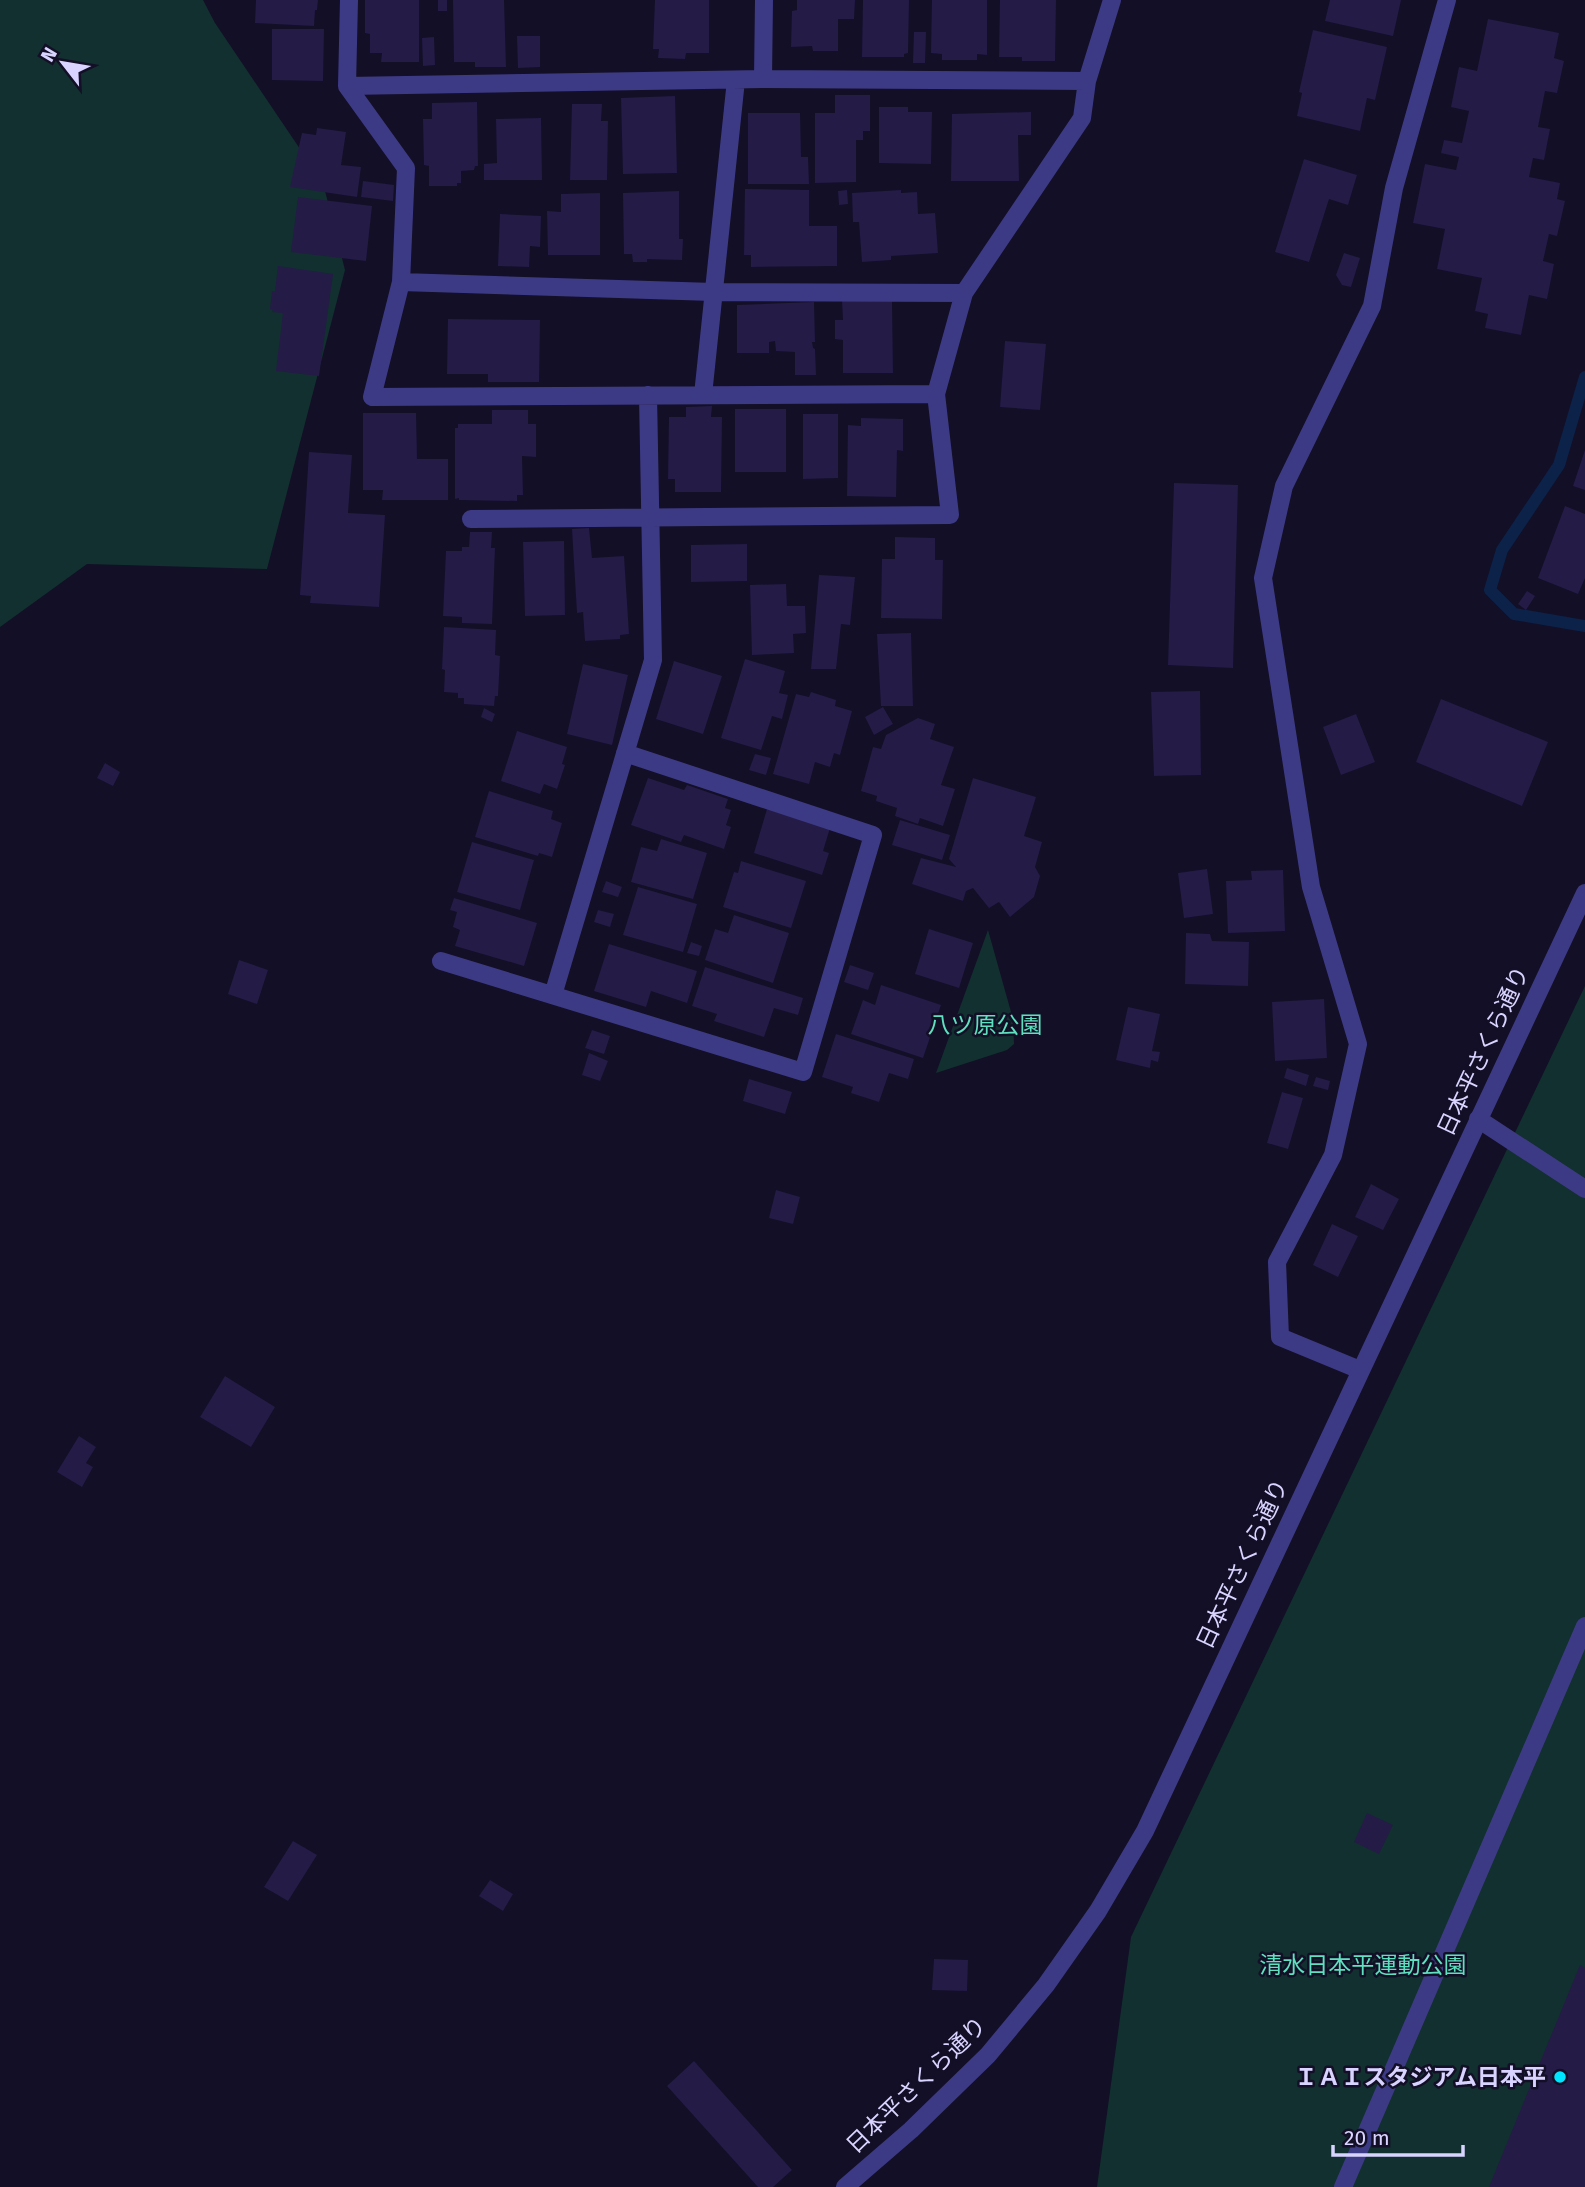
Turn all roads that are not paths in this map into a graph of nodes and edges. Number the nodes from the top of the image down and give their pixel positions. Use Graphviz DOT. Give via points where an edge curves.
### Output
graph roads {
  1 [pos="349,0"];
  2 [pos="764,0"];
  3 [pos="1112,0"];
  4 [pos="1447,0"];
  5 [pos="763,79"];
  6 [pos="736,80"];
  7 [pos="1087,81"];
  8 [pos="347,86"];
  9 [pos="401,282"];
  10 [pos="713,292"];
  11 [pos="964,293"];
  12 [pos="936,394"];
  13 [pos="648,395"];
  14 [pos="703,395"];
  15 [pos="650,517"];
  16 [pos="471,519"];
  17 [pos="625,753"];
  18 [pos="1585,893"];
  19 [pos="441,961"];
  20 [pos="553,995"];
  21 [pos="1478,1119"];
  22 [pos="1585,1189"];
  23 [pos="1360,1370"];
  24 [pos="1585,1626"];
  25 [pos="845,2187"];
  26 [pos="1342,2187"];
  1 -- 8 [label="street"];
  2 -- 5 [label="street"];
  3 -- 7 [label="street"];
  4 -- 23 [label="street" via="1395,188 1373,306 1284,486 1263,578 1311,887 1358,1044 1333,1155 1277,1262 1280,1338"];
  5 -- 6 [label="street"];
  5 -- 7 [label="street"];
  6 -- 8 [label="street"];
  6 -- 10 [label="street"];
  7 -- 11 [label="street" via="1082,118"];
  8 -- 9 [label="street" via="406,168"];
  9 -- 10 [label="street"];
  9 -- 13 [label="street" via="372,397"];
  10 -- 11 [label="street"];
  10 -- 14 [label="street"];
  11 -- 12 [label="street"];
  12 -- 14 [label="street"];
  12 -- 15 [label="street" via="950,515"];
  13 -- 14 [label="street"];
  13 -- 15 [label="street"];
  15 -- 16 [label="street"];
  15 -- 17 [label="street" via="653,660"];
  17 -- 20 [label="street"];
  17 -- 20 [label="street" via="873,835 807,1059 803,1072"];
  18 -- 21 [label="street, 日本平さくら通り"];
  19 -- 20 [label="street"];
  21 -- 22 [label="street"];
  21 -- 23 [label="street, 日本平さくら通り"];
  23 -- 25 [label="street, 日本平さくら通り" via="1145,1831 1098,1911 1046,1985 988,2055"];
  24 -- 26 [label="street"];
}
